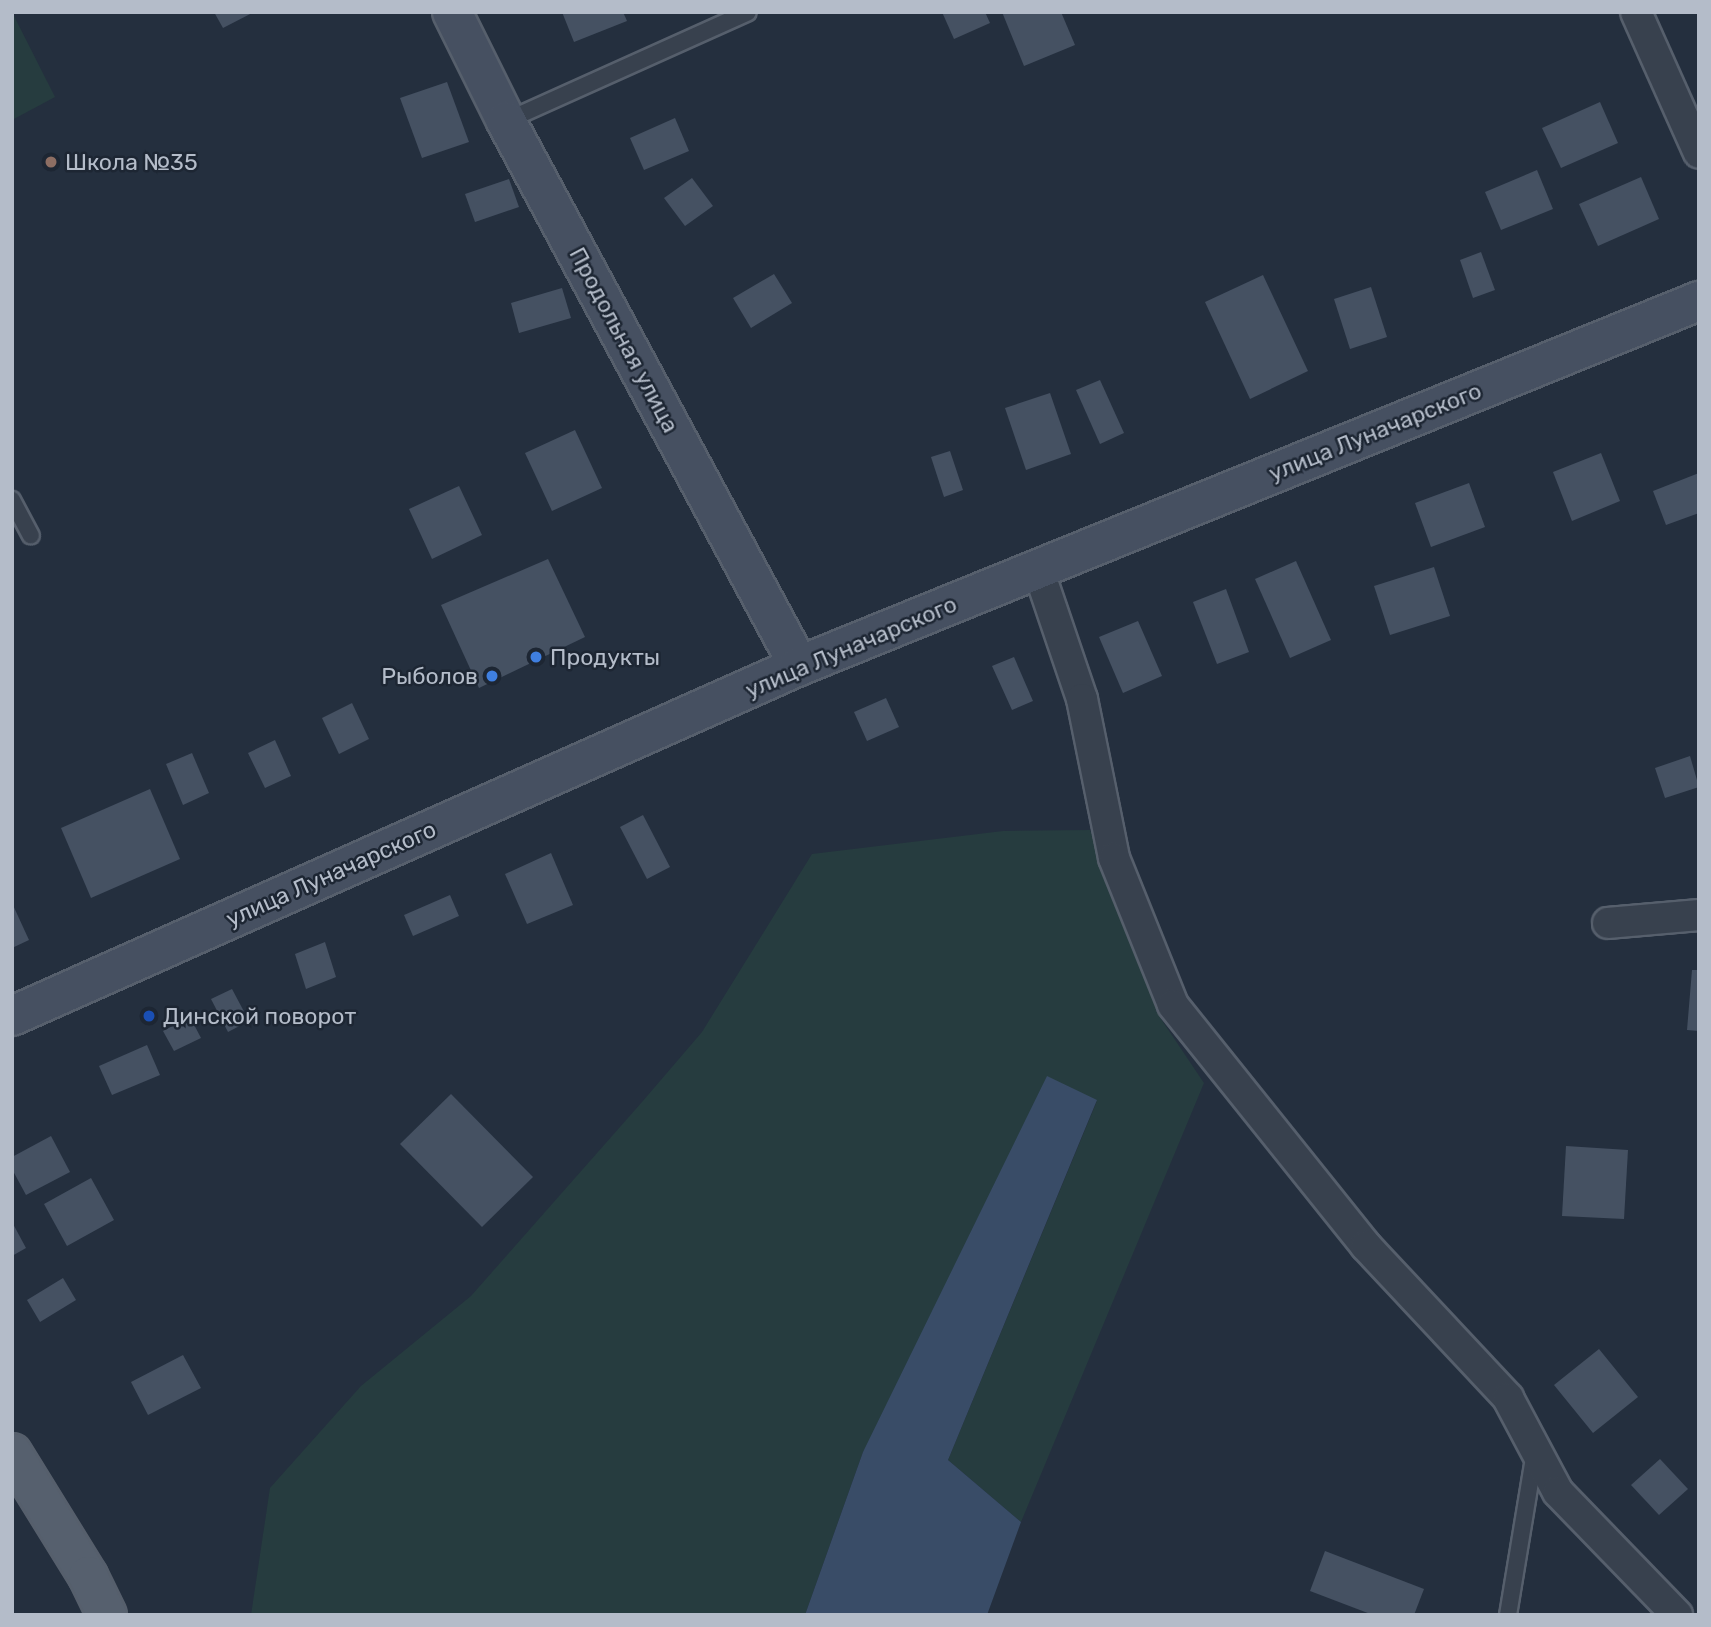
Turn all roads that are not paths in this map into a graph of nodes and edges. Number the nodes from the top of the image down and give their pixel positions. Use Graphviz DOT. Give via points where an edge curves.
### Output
graph roads {
  1 [pos="452,12"];
  2 [pos="748,12"];
  3 [pos="1636,12"];
  4 [pos="506,121"];
  5 [pos="1699,153"];
  6 [pos="1699,301"];
  7 [pos="12,500"];
  8 [pos="31,535"];
  9 [pos="1038,569"];
  10 [pos="799,666"];
  11 [pos="1699,915"];
  12 [pos="1608,923"];
  13 [pos="12,1016"];
  14 [pos="1535,1450"];
  15 [pos="12,1453"];
  16 [pos="107,1615"];
  17 [pos="1508,1615"];
  18 [pos="1677,1615"];
  1 -- 4 [label="main road, Продольная улица"];
  2 -- 4 [label="lane"];
  3 -- 5 [label="street"];
  4 -- 10 [label="main road, Продольная улица"];
  6 -- 9 [label="main road, улица Луначарского"];
  7 -- 8 [label="lane"];
  9 -- 10 [label="main road, улица Луначарского"];
  9 -- 14 [label="street" via="1082,699 1114,859 1172,1005 1366,1246 1508,1398"];
  10 -- 13 [label="main road, улица Луначарского"];
  11 -- 12 [label="street"];
  14 -- 17 [label="lane"];
  14 -- 18 [label="street" via="1558,1492"];
  15 -- 16 [label="main road"];
}
